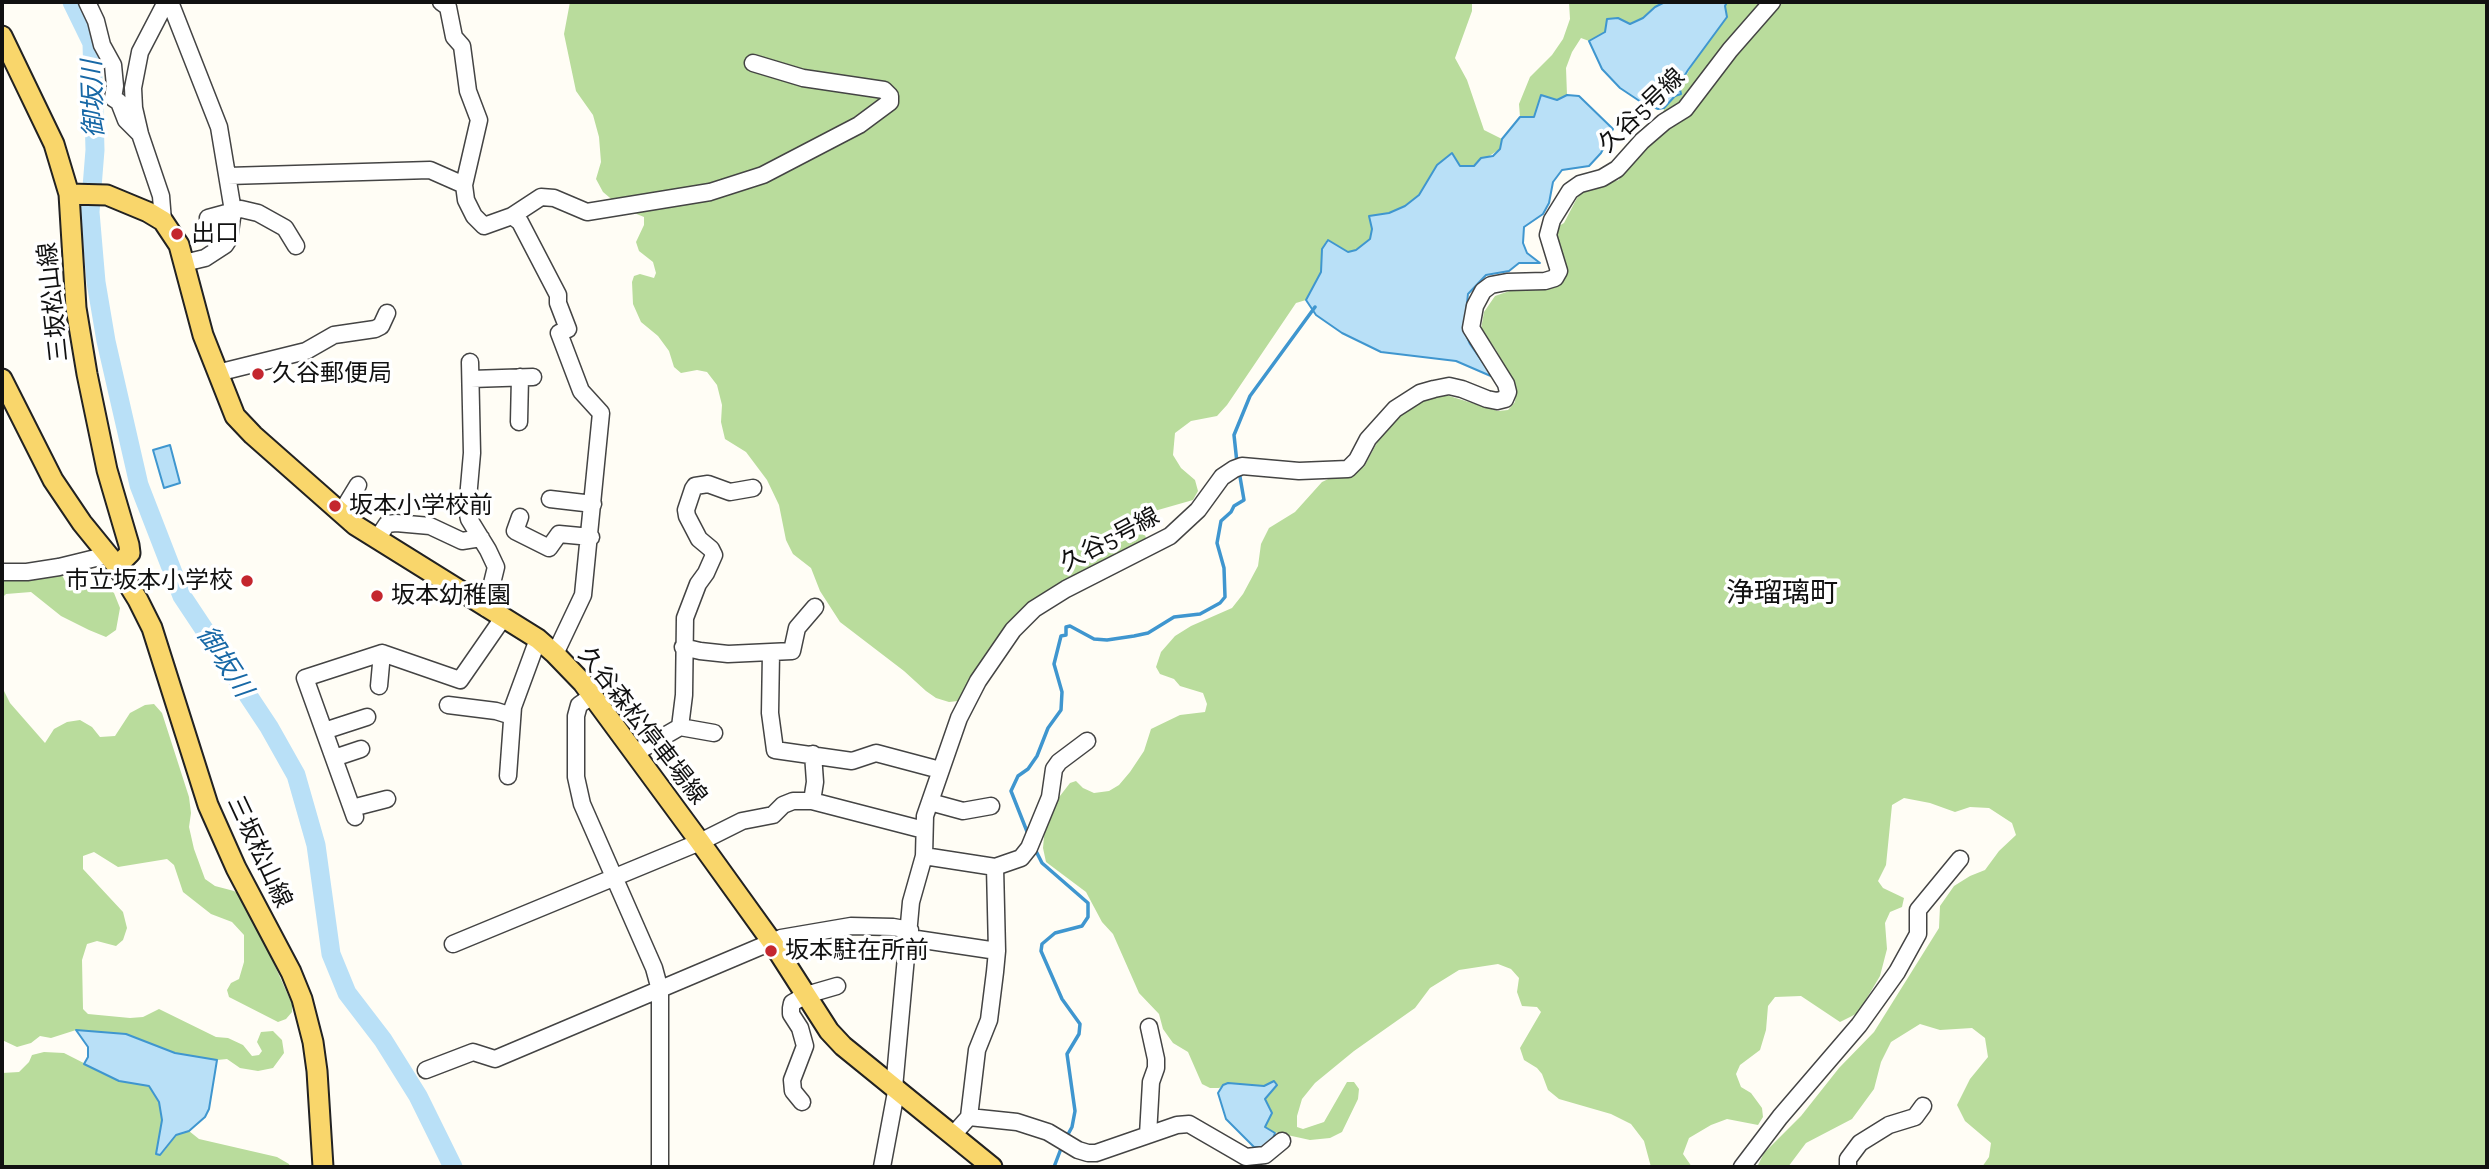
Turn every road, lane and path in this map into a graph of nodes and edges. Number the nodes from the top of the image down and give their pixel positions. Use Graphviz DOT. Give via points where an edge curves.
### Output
graph roads {
  1 [pos="87,2"];
  2 [pos="168,2"];
  3 [pos="1772,2"];
  4 [pos="448,4"];
  5 [pos="2,36"];
  6 [pos="140,52"];
  7 [pos="753,63"];
  8 [pos="113,65"];
  9 [pos="140,134"];
  10 [pos="228,176"];
  11 [pos="464,185"];
  12 [pos="72,194"];
  13 [pos="233,211"];
  14 [pos="512,216"];
  15 [pos="208,218"];
  16 [pos="163,221"];
  17 [pos="296,246"];
  18 [pos="184,262"];
  19 [pos="387,313"];
  20 [pos="217,373"];
  21 [pos="2,379"];
  22 [pos="519,422"];
  23 [pos="358,485"];
  24 [pos="753,488"];
  25 [pos="550,499"];
  26 [pos="593,503"];
  27 [pos="422,507"];
  28 [pos="341,513"];
  29 [pos="520,517"];
  30 [pos="421,524"];
  31 [pos="591,537"];
  32 [pos="481,538"];
  33 [pos="377,539"];
  34 [pos="112,561"];
  35 [pos="2,572"];
  36 [pos="815,607"];
  37 [pos="494,613"];
  38 [pos="538,639"];
  39 [pos="683,647"];
  40 [pos="382,653"];
  41 [pos="771,653"];
  42 [pos="555,654"];
  43 [pos="379,686"];
  44 [pos="592,696"];
  45 [pos="448,705"];
  46 [pos="512,716"];
  47 [pos="367,717"];
  48 [pos="680,727"];
  49 [pos="324,732"];
  50 [pos="714,733"];
  51 [pos="1087,741"];
  52 [pos="361,749"];
  53 [pos="635,753"];
  54 [pos="813,754"];
  55 [pos="334,758"];
  56 [pos="940,770"];
  57 [pos="508,776"];
  58 [pos="387,799"];
  59 [pos="811,801"];
  60 [pos="930,802"];
  61 [pos="991,806"];
  62 [pos="924,830"];
  63 [pos="700,842"];
  64 [pos="924,856"];
  65 [pos="1960,859"];
  66 [pos="995,867"];
  67 [pos="615,877"];
  68 [pos="910,934"];
  69 [pos="772,942"];
  70 [pos="453,944"];
  71 [pos="997,951"];
  72 [pos="837,986"];
  73 [pos="660,990"];
  74 [pos="806,995"];
  75 [pos="1149,1027"];
  76 [pos="426,1070"];
  77 [pos="894,1088"];
  78 [pos="802,1102"];
  79 [pos="1923,1106"];
  80 [pos="969,1117"];
  81 [pos="953,1135"];
  82 [pos="1148,1135"];
  83 [pos="1282,1142"];
  84 [pos="887,1165"];
  85 [pos="988,1166"];
  86 [pos="323,1167"];
  87 [pos="660,1167"];
  88 [pos="1742,1167"];
  89 [pos="1848,1167"];
  1 -- 8 [label="street"];
  2 -- 6 [label="street"];
  2 -- 10 [label="street" via="219,127"];
  3 -- 56 [label="street, 久谷5号線" via="1685,108 1642,141 1617,169 1570,191 1548,235 1559,271 1555,278 1507,282 1483,291 1471,328 1506,384 1505,400 1449,386 1420,393 1383,421 1348,469 1238,468 1222,477 1198,510 1170,536 1066,589 1020,623 978,681"];
  4 -- 11 [label="street" via="468,91 480,120"];
  5 -- 12 [label="main road, 三坂松山線" via="54,144"];
  6 -- 8 [label="street"];
  6 -- 9 [label="street" via="133,88"];
  7 -- 14 [label="street" via="803,78 884,90 890,102 859,125 763,175 710,192 587,212 541,197"];
  8 -- 9 [label="street" via="113,98"];
  9 -- 16 [label="street" via="161,196"];
  10 -- 11 [label="street" via="430,170"];
  10 -- 13 [label="street"];
  11 -- 14 [label="street" via="466,200 479,223 489,226"];
  12 -- 16 [label="main road" via="107,195"];
  12 -- 34 [label="main road, 三坂松山線" via="76,308 86,374 130,553"];
  13 -- 15 [label="street"];
  13 -- 17 [label="street" via="246,210 275,220"];
  13 -- 18 [label="street" via="225,245 205,258"];
  14 -- 26 [label="street" via="520,222 558,295 568,329 559,333 581,391 601,413"];
  16 -- 18 [label="main road, 久谷森松停車場線" via="179,244"];
  18 -- 20 [label="main road, 久谷森松停車場線"];
  19 -- 20 [label="street" via="375,329 334,335 312,349"];
  20 -- 28 [label="main road, 久谷森松停車場線" via="235,416"];
  21 -- 34 [label="main road, 三坂松山線" via="53,480"];
  22 -- 32 [label="street" via="527,377 471,370 467,509"];
  23 -- 28 [label="street"];
  24 -- 39 [label="street" via="730,492 708,484 693,489 687,516 695,534 714,555 691,600"];
  25 -- 26 [label="street"];
  26 -- 31 [label="street"];
  27 -- 30 [label="street"];
  28 -- 33 [label="main road, 久谷森松停車場線"];
  29 -- 31 [label="street" via="515,531 549,548 559,534"];
  30 -- 32 [label="street" via="462,541"];
  30 -- 33 [label="street" via="387,524"];
  31 -- 42 [label="street" via="583,595"];
  32 -- 37 [label="street" via="496,567"];
  33 -- 37 [label="main road, 久谷森松停車場線"];
  34 -- 35 [label="street"];
  34 -- 86 [label="main road, 三坂松山線" via="152,628 208,805 302,999 317,1071"];
  36 -- 41 [label="street" via="797,628 792,651"];
  37 -- 38 [label="main road, 久谷森松停車場線"];
  37 -- 40 [label="street" via="460,680"];
  38 -- 42 [label="main road, 久谷森松停車場線"];
  38 -- 46 [label="street"];
  39 -- 41 [label="street" via="728,654"];
  39 -- 48 [label="street"];
  40 -- 43 [label="street"];
  40 -- 49 [label="street" via="305,678"];
  41 -- 54 [label="street" via="775,750"];
  42 -- 44 [label="main road, 久谷森松停車場線"];
  44 -- 53 [label="main road, 久谷森松停車場線"];
  44 -- 67 [label="street" via="579,705 576,716 576,777 582,804"];
  45 -- 46 [label="street"];
  46 -- 57 [label="street"];
  47 -- 49 [label="street"];
  48 -- 50 [label="street"];
  48 -- 53 [label="street"];
  49 -- 55 [label="street"];
  51 -- 66 [label="street" via="1054,769 1050,797 1032,844 1021,858"];
  52 -- 55 [label="street"];
  53 -- 63 [label="main road, 久谷森松停車場線"];
  54 -- 56 [label="street" via="852,761 876,753"];
  54 -- 59 [label="street"];
  55 -- 58 [label="street" via="354,812"];
  56 -- 60 [label="street, 久谷5号線"];
  59 -- 62 [label="street"];
  59 -- 63 [label="street" via="793,801 773,815 742,821"];
  60 -- 61 [label="street" via="963,811"];
  60 -- 62 [label="street, 久谷5号線"];
  62 -- 64 [label="street, 久谷5号線"];
  63 -- 67 [label="street"];
  63 -- 69 [label="main road, 久谷森松停車場線"];
  64 -- 66 [label="street"];
  64 -- 68 [label="street, 久谷5号線" via="911,902"];
  65 -- 88 [label="street" via="1918,910 1918,934 1890,983"];
  66 -- 71 [label="street"];
  67 -- 70 [label="street"];
  67 -- 73 [label="street"];
  68 -- 69 [label="street" via="893,927 851,926"];
  68 -- 71 [label="street"];
  68 -- 77 [label="street, 久谷5号線"];
  69 -- 73 [label="street"];
  69 -- 74 [label="main road, 久谷森松停車場線"];
  71 -- 80 [label="street" via="989,1020 977,1050"];
  72 -- 74 [label="street"];
  73 -- 76 [label="street" via="495,1059 473,1052"];
  73 -- 87 [label="street"];
  74 -- 77 [label="main road, 久谷森松停車場線" via="843,1046"];
  74 -- 78 [label="street" via="791,1008 805,1046 792,1080 793,1091"];
  75 -- 82 [label="street" via="1156,1068"];
  77 -- 81 [label="main road, 久谷森松停車場線"];
  77 -- 84 [label="street, 久谷5号線"];
  79 -- 89 [label="street" via="1916,1116 1889,1125 1860,1143 1848,1158"];
  80 -- 81 [label="street"];
  80 -- 82 [label="street" via="1017,1122 1088,1153"];
  81 -- 85 [label="main road, 久谷森松停車場線"];
  82 -- 83 [label="street" via="1189,1124 1247,1157 1265,1155"];
}
